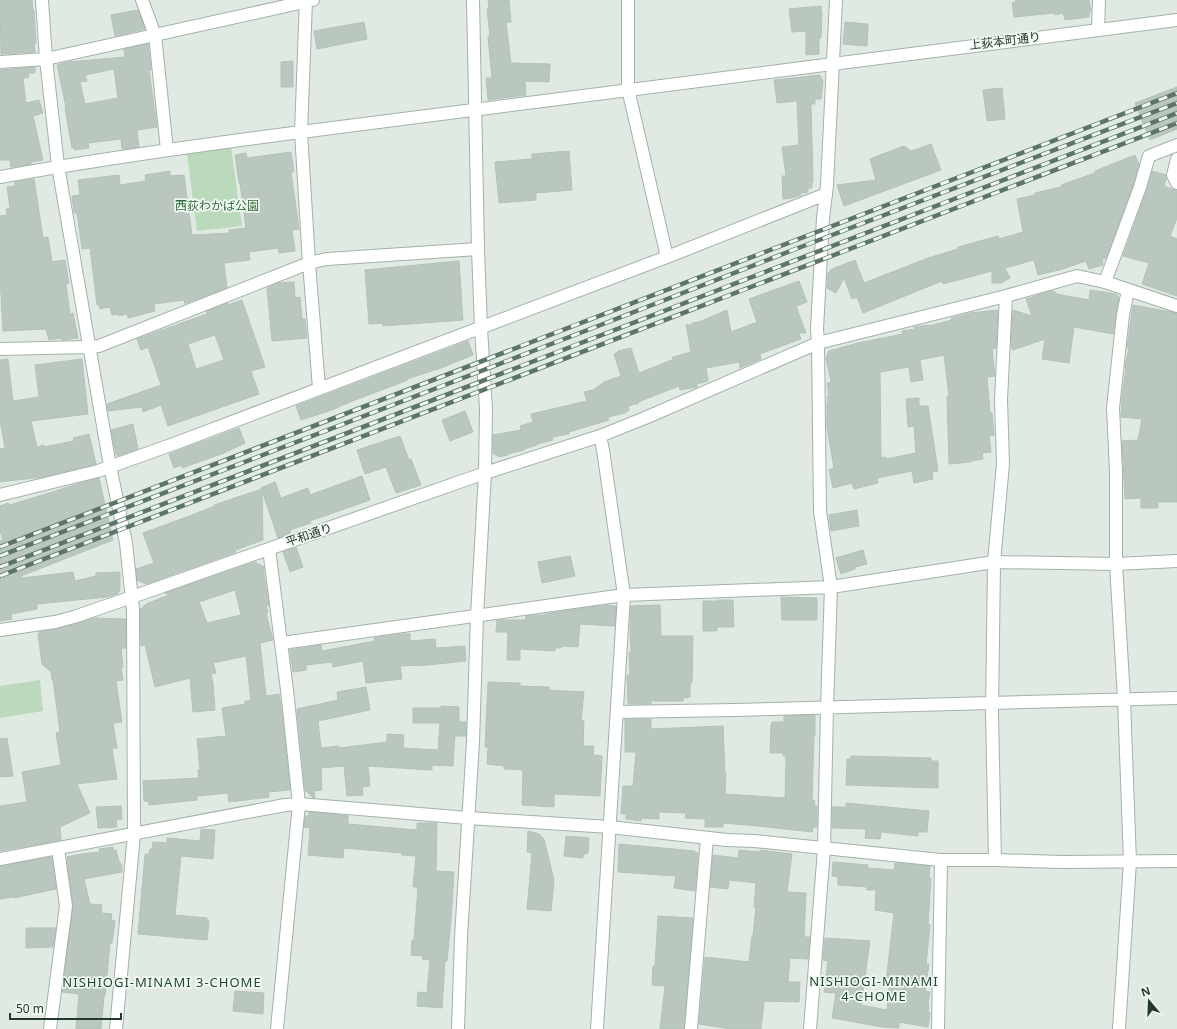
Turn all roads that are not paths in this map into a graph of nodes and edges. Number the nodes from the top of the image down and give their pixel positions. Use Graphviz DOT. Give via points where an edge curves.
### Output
graph roads {
  1 [pos="42,0"];
  2 [pos="142,0"];
  3 [pos="473,0"];
  4 [pos="628,0"];
  5 [pos="836,0"];
  6 [pos="1099,0"];
  7 [pos="308,1"];
  8 [pos="1177,20"];
  9 [pos="1098,29"];
  10 [pos="155,35"];
  11 [pos="46,59"];
  12 [pos="0,62"];
  13 [pos="833,64"];
  14 [pos="628,90"];
  15 [pos="476,109"];
  16 [pos="301,132"];
  17 [pos="1177,145"];
  18 [pos="167,150"];
  19 [pos="1177,159"];
  20 [pos="58,166"];
  21 [pos="0,177"];
  22 [pos="1177,183"];
  23 [pos="826,194"];
  24 [pos="478,249"];
  25 [pos="667,258"];
  26 [pos="309,263"];
  27 [pos="1105,282"];
  28 [pos="1128,290"];
  29 [pos="1006,296"];
  30 [pos="1177,306"];
  31 [pos="481,328"];
  32 [pos="818,343"];
  33 [pos="89,347"];
  34 [pos="0,349"];
  35 [pos="319,388"];
  36 [pos="600,436"];
  37 [pos="110,466"];
  38 [pos="485,473"];
  39 [pos="0,495"];
  40 [pos="269,549"];
  41 [pos="1177,561"];
  42 [pos="994,562"];
  43 [pos="1116,564"];
  44 [pos="831,587"];
  45 [pos="624,595"];
  46 [pos="132,598"];
  47 [pos="477,616"];
  48 [pos="0,630"];
  49 [pos="282,643"];
  50 [pos="1177,698"];
  51 [pos="1124,700"];
  52 [pos="992,703"];
  53 [pos="826,708"];
  54 [pos="617,712"];
  55 [pos="299,804"];
  56 [pos="468,818"];
  57 [pos="610,827"];
  58 [pos="134,834"];
  59 [pos="707,838"];
  60 [pos="58,849"];
  61 [pos="824,849"];
  62 [pos="0,859"];
  63 [pos="941,860"];
  64 [pos="995,860"];
  65 [pos="1177,861"];
  66 [pos="1130,862"];
  67 [pos="50,1029"];
  68 [pos="116,1029"];
  69 [pos="277,1029"];
  70 [pos="458,1029"];
  71 [pos="597,1029"];
  72 [pos="691,1029"];
  73 [pos="810,1029"];
  74 [pos="938,1029"];
  75 [pos="1119,1029"];
  1 -- 11 [label="street"];
  2 -- 10 [label="street"];
  3 -- 15 [label="street"];
  4 -- 14 [label="street"];
  5 -- 13 [label="street"];
  6 -- 9 [label="street"];
  7 -- 10 [label="street"];
  7 -- 16 [label="street"];
  8 -- 9 [label="street, 上荻本町通り"];
  9 -- 13 [label="street, 上荻本町通り"];
  10 -- 11 [label="street"];
  10 -- 18 [label="street"];
  11 -- 12 [label="street"];
  11 -- 20 [label="street"];
  13 -- 14 [label="street, 上荻本町通り"];
  13 -- 23 [label="street"];
  14 -- 15 [label="street, 上荻本町通り"];
  14 -- 25 [label="street"];
  15 -- 16 [label="street, 上荻本町通り"];
  15 -- 24 [label="street"];
  16 -- 18 [label="street, 上荻本町通り"];
  16 -- 26 [label="street"];
  17 -- 27 [label="street" via="1149,156 1140,188"];
  18 -- 20 [label="street, 上荻本町通り"];
  19 -- 22 [label="street" via="1174,175"];
  20 -- 21 [label="street, 上荻本町通り"];
  20 -- 33 [label="street"];
  23 -- 25 [label="street"];
  23 -- 32 [label="street"];
  24 -- 26 [label="street" via="327,259"];
  24 -- 31 [label="street"];
  25 -- 31 [label="street"];
  26 -- 33 [label="street" via="99,346"];
  26 -- 35 [label="street"];
  27 -- 28 [label="street, 平和通り"];
  27 -- 29 [label="street, 平和通り" via="1077,276"];
  28 -- 30 [label="street, 平和通り"];
  28 -- 43 [label="street" via="1113,408"];
  29 -- 32 [label="street, 平和通り"];
  29 -- 42 [label="street" via="1001,400 1003,464"];
  31 -- 35 [label="street"];
  31 -- 38 [label="street" via="486,409"];
  32 -- 36 [label="street, 平和通り"];
  32 -- 44 [label="street" via="820,511"];
  33 -- 34 [label="street"];
  33 -- 37 [label="street"];
  35 -- 37 [label="street"];
  36 -- 38 [label="street, 平和通り"];
  36 -- 45 [label="street"];
  37 -- 39 [label="street"];
  37 -- 46 [label="street" via="126,543"];
  38 -- 40 [label="street, 平和通り"];
  38 -- 47 [label="street"];
  40 -- 46 [label="street, 平和通り"];
  40 -- 49 [label="street"];
  41 -- 43 [label="street"];
  42 -- 43 [label="street"];
  42 -- 44 [label="street"];
  42 -- 52 [label="street"];
  43 -- 51 [label="street"];
  44 -- 45 [label="street"];
  44 -- 53 [label="street"];
  45 -- 47 [label="street"];
  45 -- 54 [label="street"];
  46 -- 48 [label="street, 平和通り" via="55,622"];
  46 -- 58 [label="street"];
  47 -- 49 [label="street"];
  47 -- 56 [label="street"];
  49 -- 55 [label="street"];
  50 -- 51 [label="street"];
  51 -- 52 [label="street"];
  51 -- 66 [label="street"];
  52 -- 53 [label="street"];
  52 -- 64 [label="street"];
  53 -- 54 [label="street"];
  53 -- 61 [label="street"];
  54 -- 57 [label="street"];
  55 -- 56 [label="street"];
  55 -- 58 [label="street"];
  55 -- 69 [label="street"];
  56 -- 57 [label="street"];
  56 -- 70 [label="street"];
  57 -- 59 [label="street"];
  57 -- 71 [label="street"];
  58 -- 60 [label="street"];
  58 -- 68 [label="street"];
  59 -- 61 [label="street"];
  59 -- 72 [label="street"];
  60 -- 62 [label="street"];
  60 -- 67 [label="street" via="66,906"];
  61 -- 63 [label="street"];
  61 -- 73 [label="street"];
  63 -- 64 [label="street"];
  63 -- 74 [label="street"];
  64 -- 66 [label="street"];
  65 -- 66 [label="street"];
  66 -- 75 [label="street"];
}
